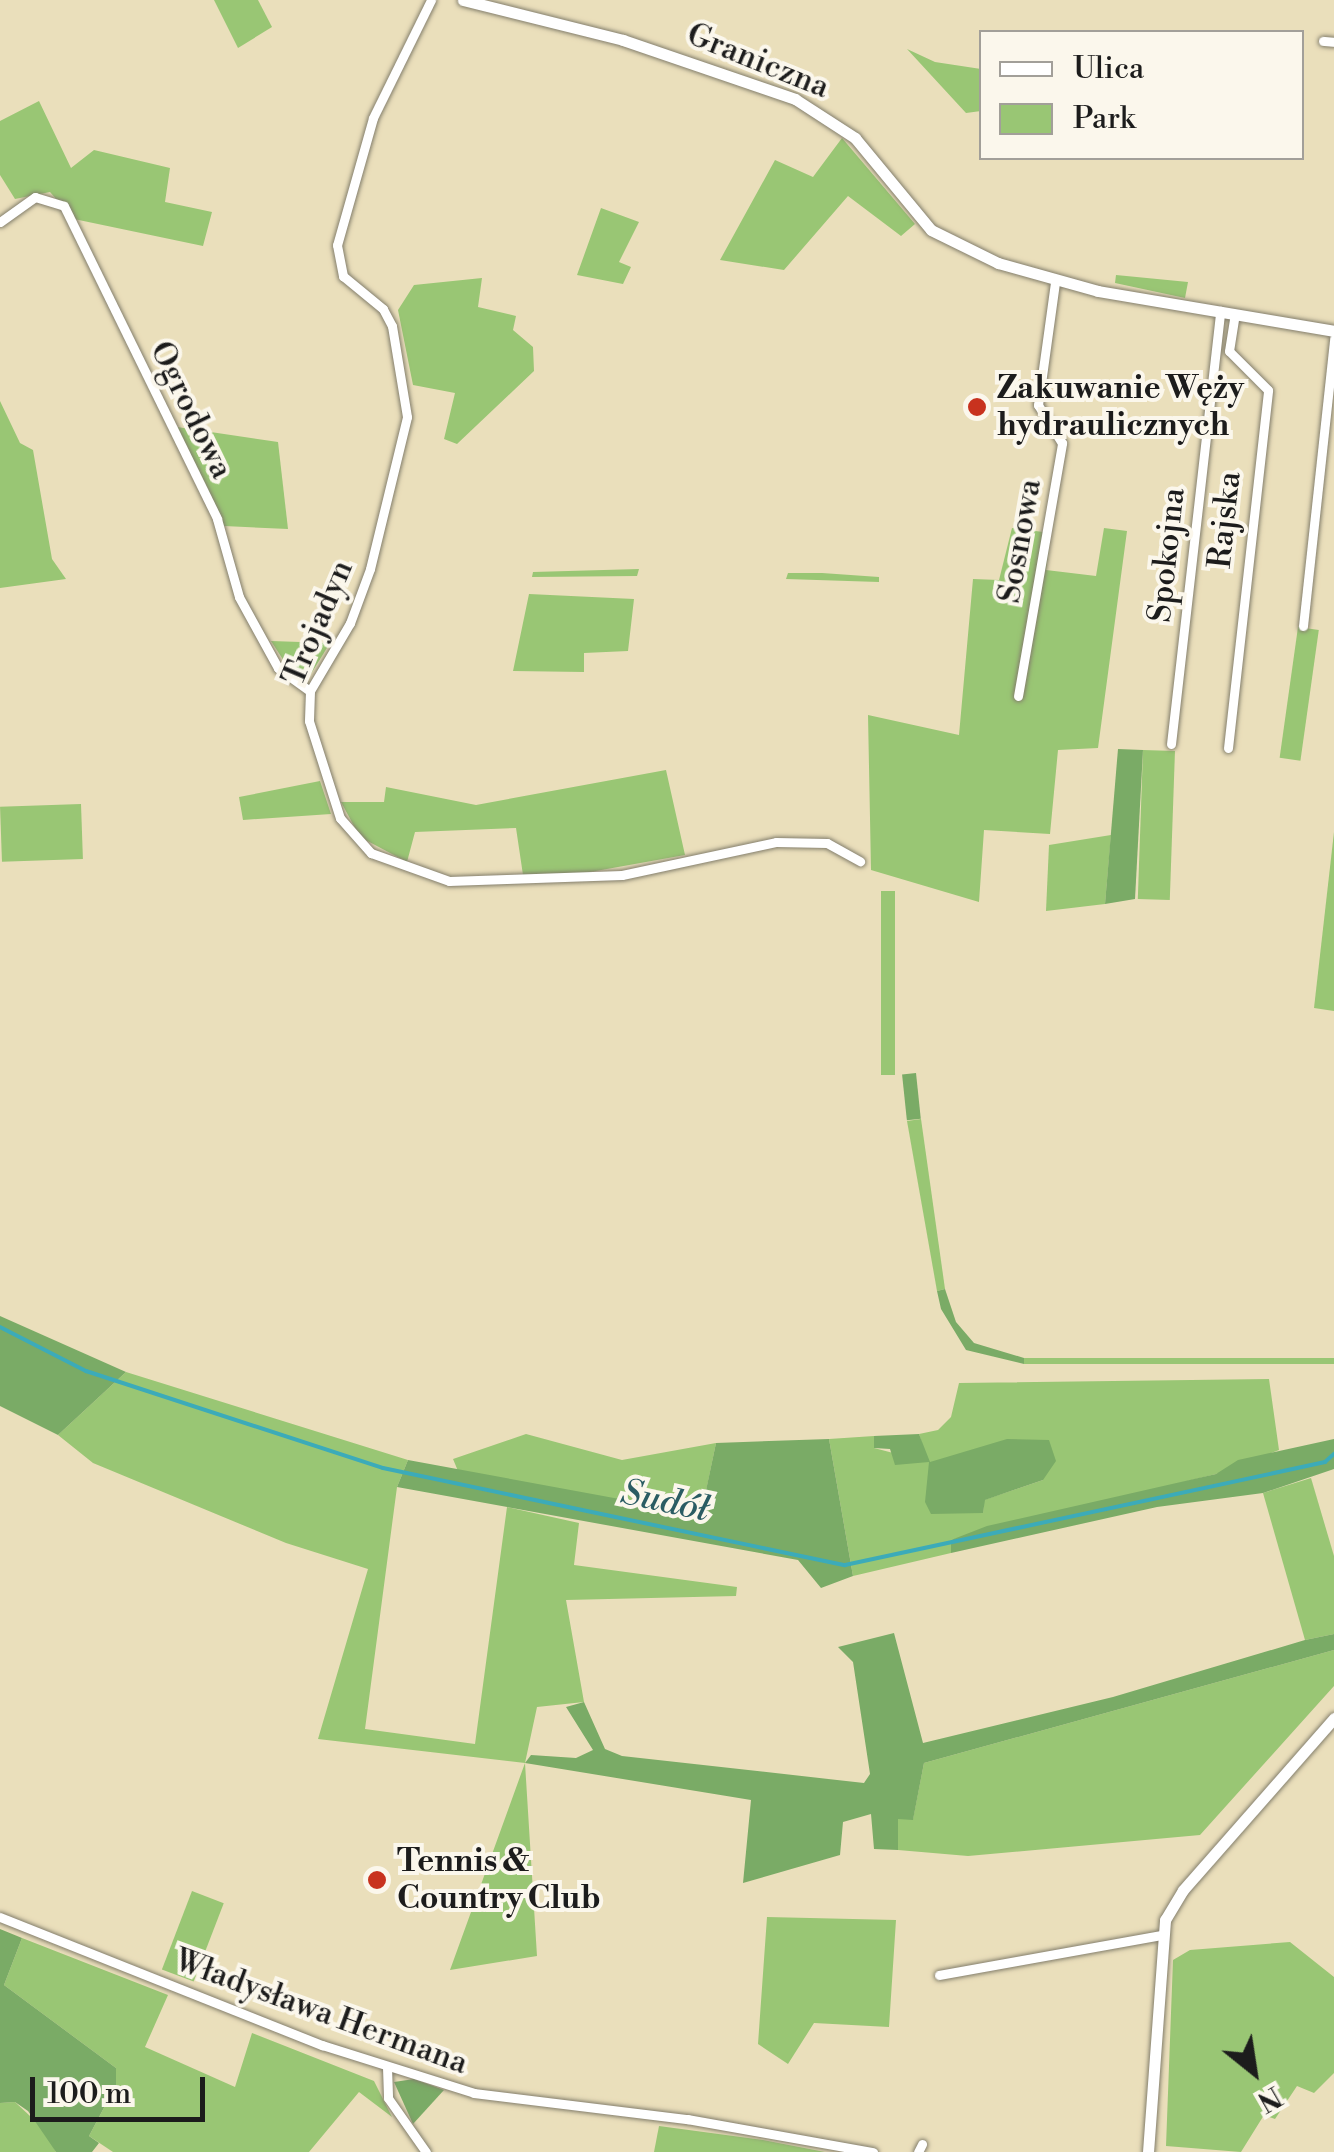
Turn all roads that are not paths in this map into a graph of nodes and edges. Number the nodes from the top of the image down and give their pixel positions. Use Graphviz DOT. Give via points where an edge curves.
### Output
graph roads {
  1 [pos="431,0"];
  2 [pos="464,0"];
  3 [pos="0,222"];
  4 [pos="1054,282"];
  5 [pos="1220,311"];
  6 [pos="1235,314"];
  7 [pos="1334,335"];
  8 [pos="1303,626"];
  9 [pos="310,692"];
  10 [pos="1018,696"];
  11 [pos="1171,744"];
  12 [pos="1228,748"];
  13 [pos="860,861"];
  14 [pos="1334,1718"];
  15 [pos="0,1917"];
  16 [pos="1162,1935"];
  17 [pos="940,1974"];
  18 [pos="388,2067"];
  19 [pos="426,2152"];
  20 [pos="872,2152"];
  21 [pos="1148,2152"];
  1 -- 9 [label="street, Trojadyn" via="373,118 337,246 343,276 384,310 392,326 407,417 370,569 350,622"];
  2 -- 4 [label="street, Graniczna" via="623,40 794,99 854,138 940,236"];
  3 -- 9 [label="street, Ogrodowa" via="36,197 64,206 217,519 239,597 278,668"];
  4 -- 5 [label="street, Graniczna"];
  4 -- 10 [label="street, Sosnowa" via="1038,405 1062,443"];
  5 -- 6 [label="street, Graniczna"];
  5 -- 11 [label="street, Spokojna"];
  6 -- 7 [label="street, Graniczna"];
  6 -- 12 [label="street, Rajska" via="1229,351 1268,390"];
  7 -- 8 [label="street"];
  9 -- 13 [label="street, Trojadyn" via="309,721 344,826 371,853 418,872 464,881 622,875 776,842 827,844"];
  14 -- 16 [label="street" via="1182,1890"];
  15 -- 18 [label="street, Władysława Hermana"];
  16 -- 17 [label="street"];
  16 -- 21 [label="street"];
  18 -- 19 [label="street" via="388,2098"];
  18 -- 20 [label="street, Władysława Hermana" via="474,2093 687,2119"];
}
